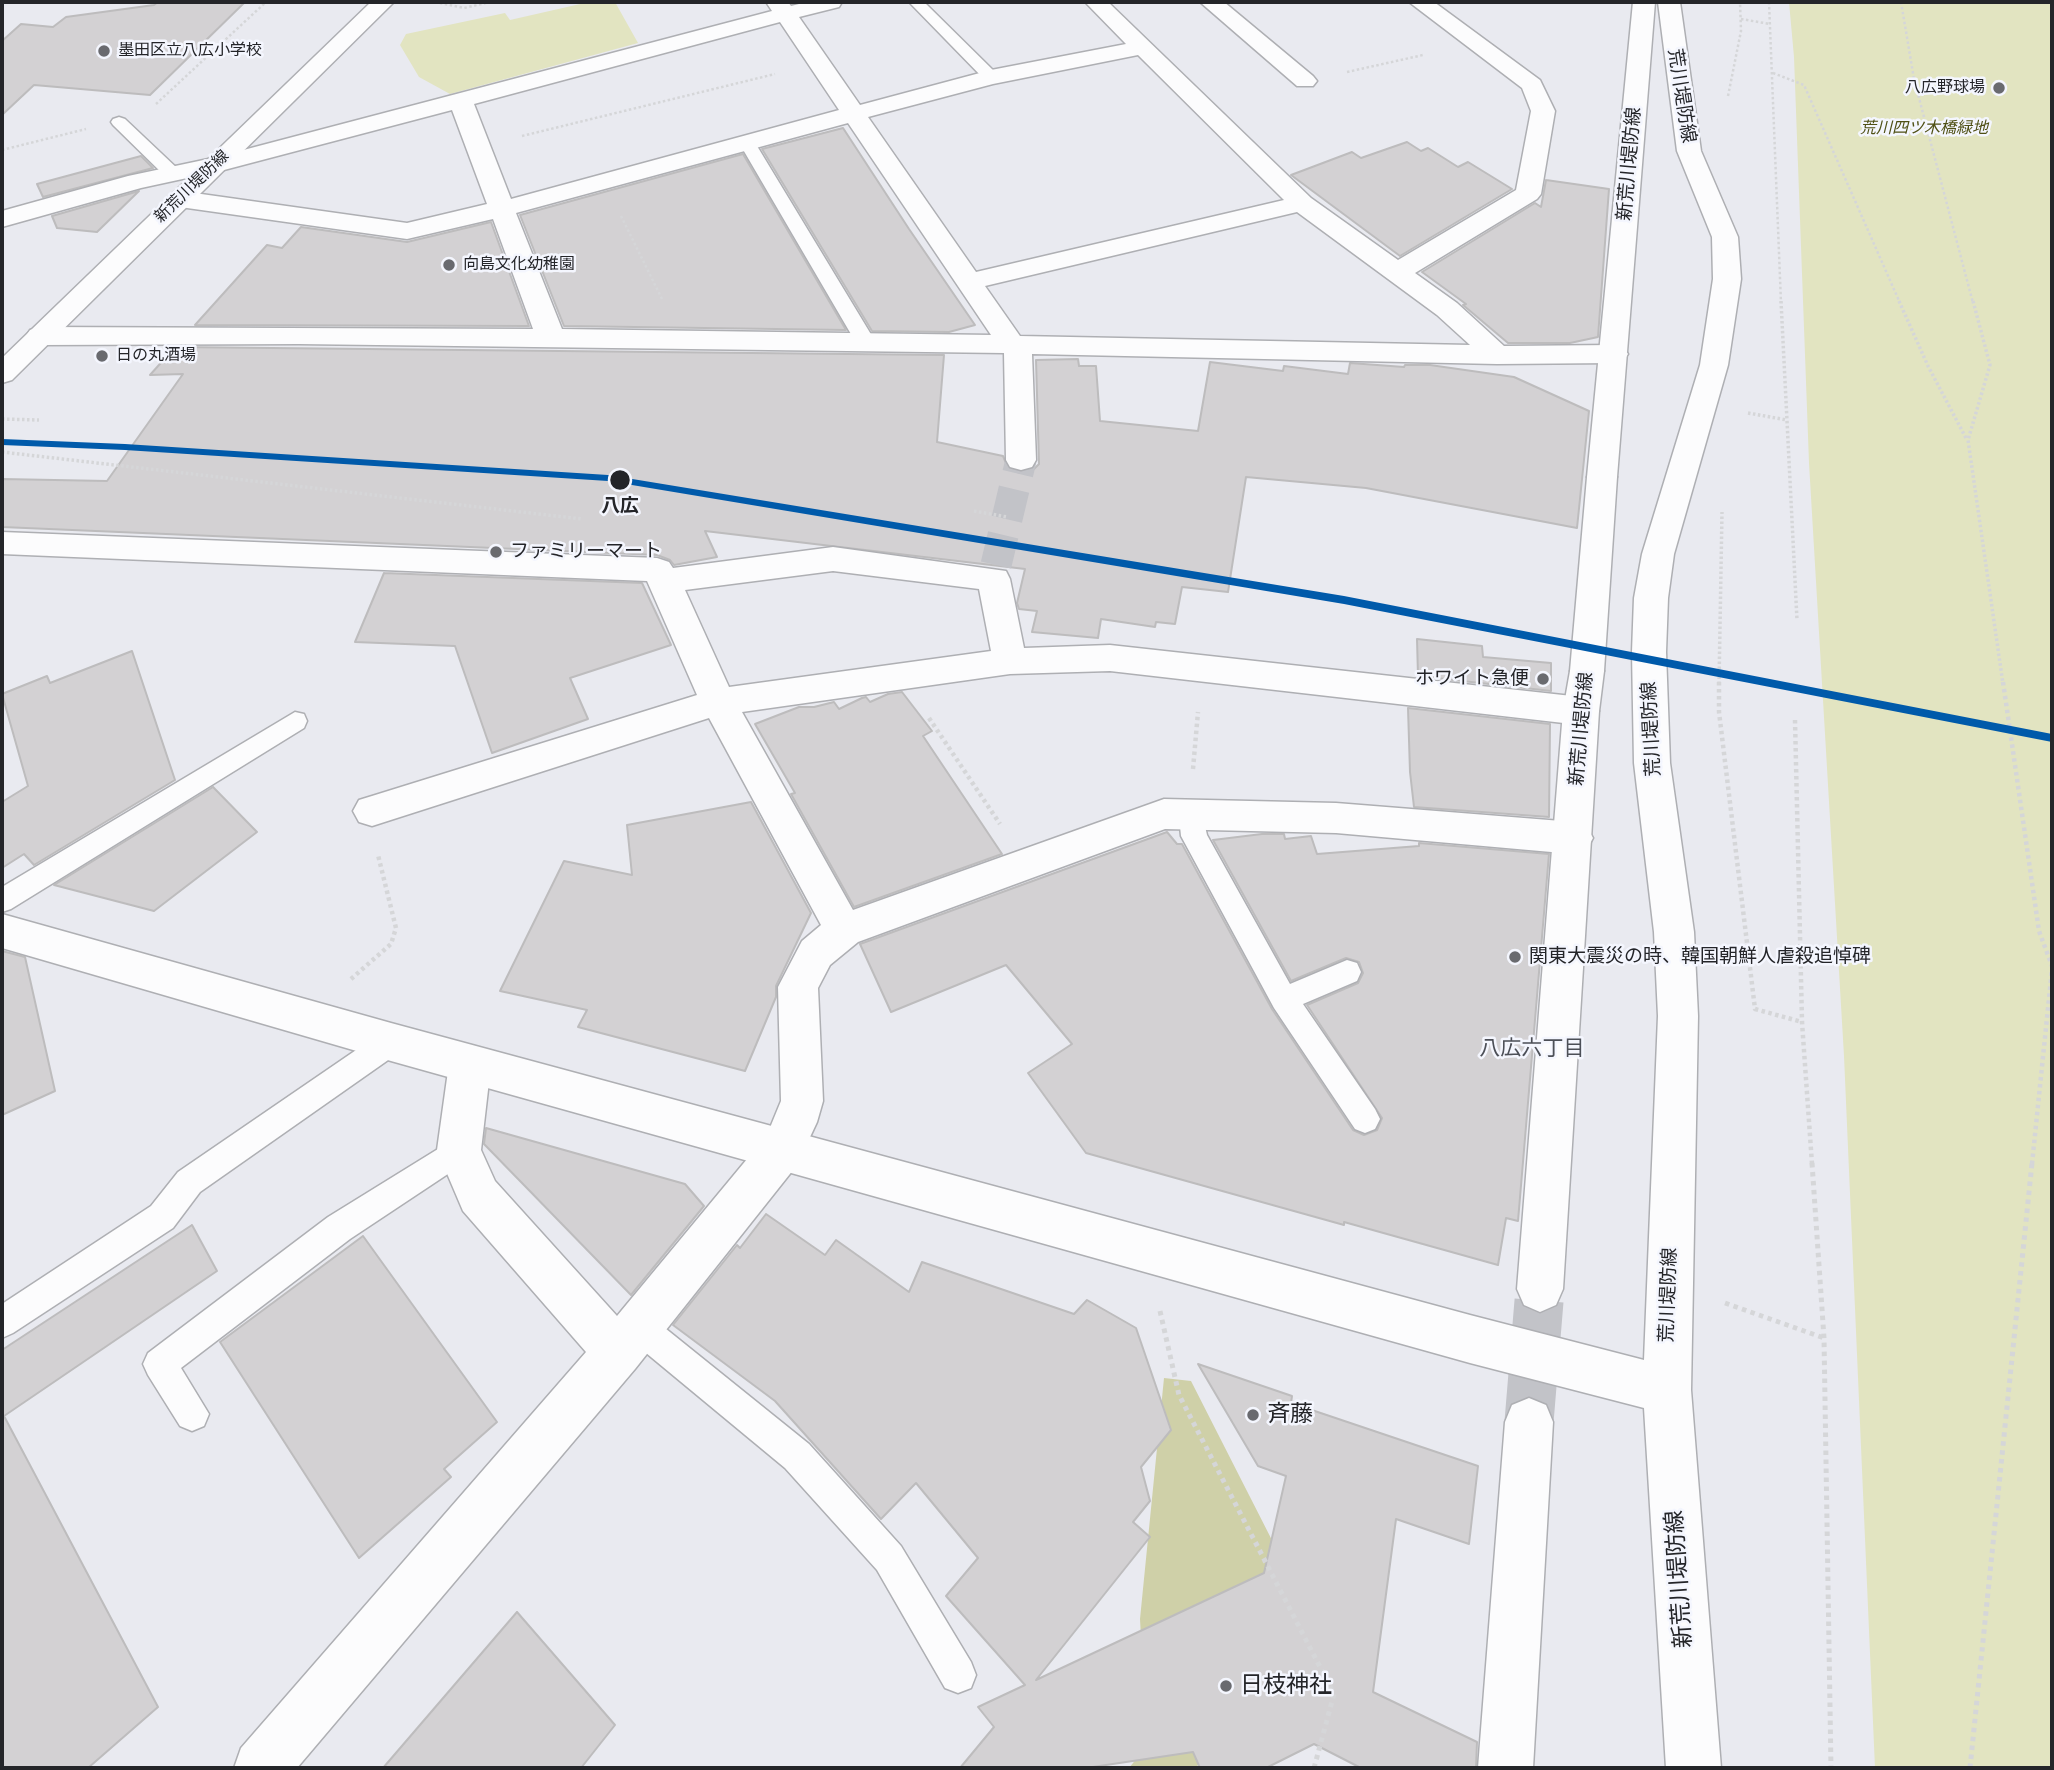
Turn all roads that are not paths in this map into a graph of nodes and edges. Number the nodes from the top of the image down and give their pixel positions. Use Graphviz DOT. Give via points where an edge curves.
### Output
graph roads {
  1 [pos="383,2"];
  2 [pos="831,2"];
  3 [pos="916,2"];
  4 [pos="1096,2"];
  5 [pos="1211,2"];
  6 [pos="1420,2"];
  7 [pos="1644,2"];
  8 [pos="1669,2"];
  9 [pos="781,8"];
  10 [pos="1141,48"];
  11 [pos="990,77"];
  12 [pos="1305,81"];
  13 [pos="460,99"];
  14 [pos="854,113"];
  15 [pos="119,122"];
  16 [pos="746,141"];
  17 [pos="215,165"];
  18 [pos="173,174"];
  19 [pos="180,199"];
  20 [pos="1302,203"];
  21 [pos="501,209"];
  22 [pos="2,219"];
  23 [pos="1398,272"];
  24 [pos="970,281"];
  25 [pos="40,335"];
  26 [pos="551,338"];
  27 [pos="865,341"];
  28 [pos="1015,346"];
  29 [pos="1614,354"];
  30 [pos="1497,355"];
  31 [pos="2,374"];
  32 [pos="1021,460"];
  33 [pos="2,543"];
  34 [pos="664,581"];
  35 [pos="1010,661"];
  36 [pos="718,702"];
  37 [pos="1581,711"];
  38 [pos="295,721"];
  39 [pos="372,811"];
  40 [pos="1190,816"];
  41 [pos="1574,838"];
  42 [pos="2,901"];
  43 [pos="844,930"];
  44 [pos="2,931"];
  45 [pos="1347,972"];
  46 [pos="1284,999"];
  47 [pos="391,1042"];
  48 [pos="470,1064"];
  49 [pos="1365,1119"];
  50 [pos="459,1150"];
  51 [pos="782,1150"];
  52 [pos="1540,1289"];
  53 [pos="2,1322"];
  54 [pos="629,1340"];
  55 [pos="1667,1390"];
  56 [pos="192,1414"];
  57 [pos="1528,1422"];
  58 [pos="958,1675"];
  59 [pos="261,1768"];
  60 [pos="1505,1768"];
  61 [pos="1694,1768"];
  1 -- 17 [label="street, 新荒川堤防線"];
  2 -- 9 [label="street"];
  3 -- 11 [label="lane"];
  4 -- 10 [label="street"];
  5 -- 12 [label="street"];
  6 -- 23 [label="street" via="1532,85 1542,111 1528,194"];
  7 -- 29 [label="street, 新荒川堤防線"];
  8 -- 55 [label="street, 荒川堤防線" via="1689,151 1725,237 1727,279 1714,365 1658,554 1651,598 1652,762 1674,932 1678,1016"];
  9 -- 13 [label="street"];
  9 -- 14 [label="street"];
  10 -- 11 [label="street"];
  10 -- 20 [label="street"];
  11 -- 14 [label="street"];
  13 -- 17 [label="street"];
  13 -- 21 [label="street"];
  14 -- 16 [label="street"];
  14 -- 24 [label="street"];
  15 -- 18 [label="lane"];
  16 -- 21 [label="street"];
  16 -- 27 [label="lane"];
  17 -- 18 [label="street"];
  17 -- 19 [label="street, 新荒川堤防線"];
  18 -- 22 [label="street"];
  19 -- 21 [label="street" via="407,231"];
  19 -- 25 [label="street, 新荒川堤防線"];
  20 -- 23 [label="street"];
  20 -- 24 [label="street"];
  21 -- 26 [label="street"];
  23 -- 30 [label="street"];
  24 -- 28 [label="street"];
  25 -- 26 [label="street"];
  25 -- 31 [label="street, 新荒川堤防線"];
  26 -- 27 [label="street"];
  27 -- 28 [label="street"];
  28 -- 30 [label="street"];
  28 -- 32 [label="street"];
  29 -- 30 [label="street"];
  29 -- 37 [label="street, 新荒川堤防線"];
  33 -- 34 [label="street" via="657,570"];
  34 -- 35 [label="street" via="833,559 995,572"];
  34 -- 36 [label="street"];
  35 -- 36 [label="street"];
  35 -- 37 [label="street" via="1110,658"];
  36 -- 39 [label="street"];
  36 -- 43 [label="street"];
  37 -- 41 [label="street, 新荒川堤防線"];
  38 -- 42 [label="lane"];
  40 -- 41 [label="street" via="1336,818"];
  40 -- 43 [label="street" via="1164,814"];
  40 -- 46 [label="lane" via="1194,836"];
  41 -- 52 [label="street, 新荒川堤防線"];
  43 -- 51 [label="street" via="816,953 799,987 802,1101"];
  44 -- 47 [label="street"];
  45 -- 46 [label="lane"];
  46 -- 49 [label="lane"];
  47 -- 48 [label="street"];
  47 -- 53 [label="lane" via="189,1182 162,1217"];
  48 -- 50 [label="street"];
  48 -- 51 [label="street"];
  50 -- 54 [label="street" via="479,1196"];
  50 -- 56 [label="lane" via="339,1228 159,1364"];
  51 -- 54 [label="street"];
  51 -- 55 [label="street"];
  54 -- 58 [label="lane" via="797,1456 889,1558"];
  54 -- 59 [label="street"];
  55 -- 61 [label="street, 新荒川堤防線"];
  57 -- 60 [label="street"];
}
